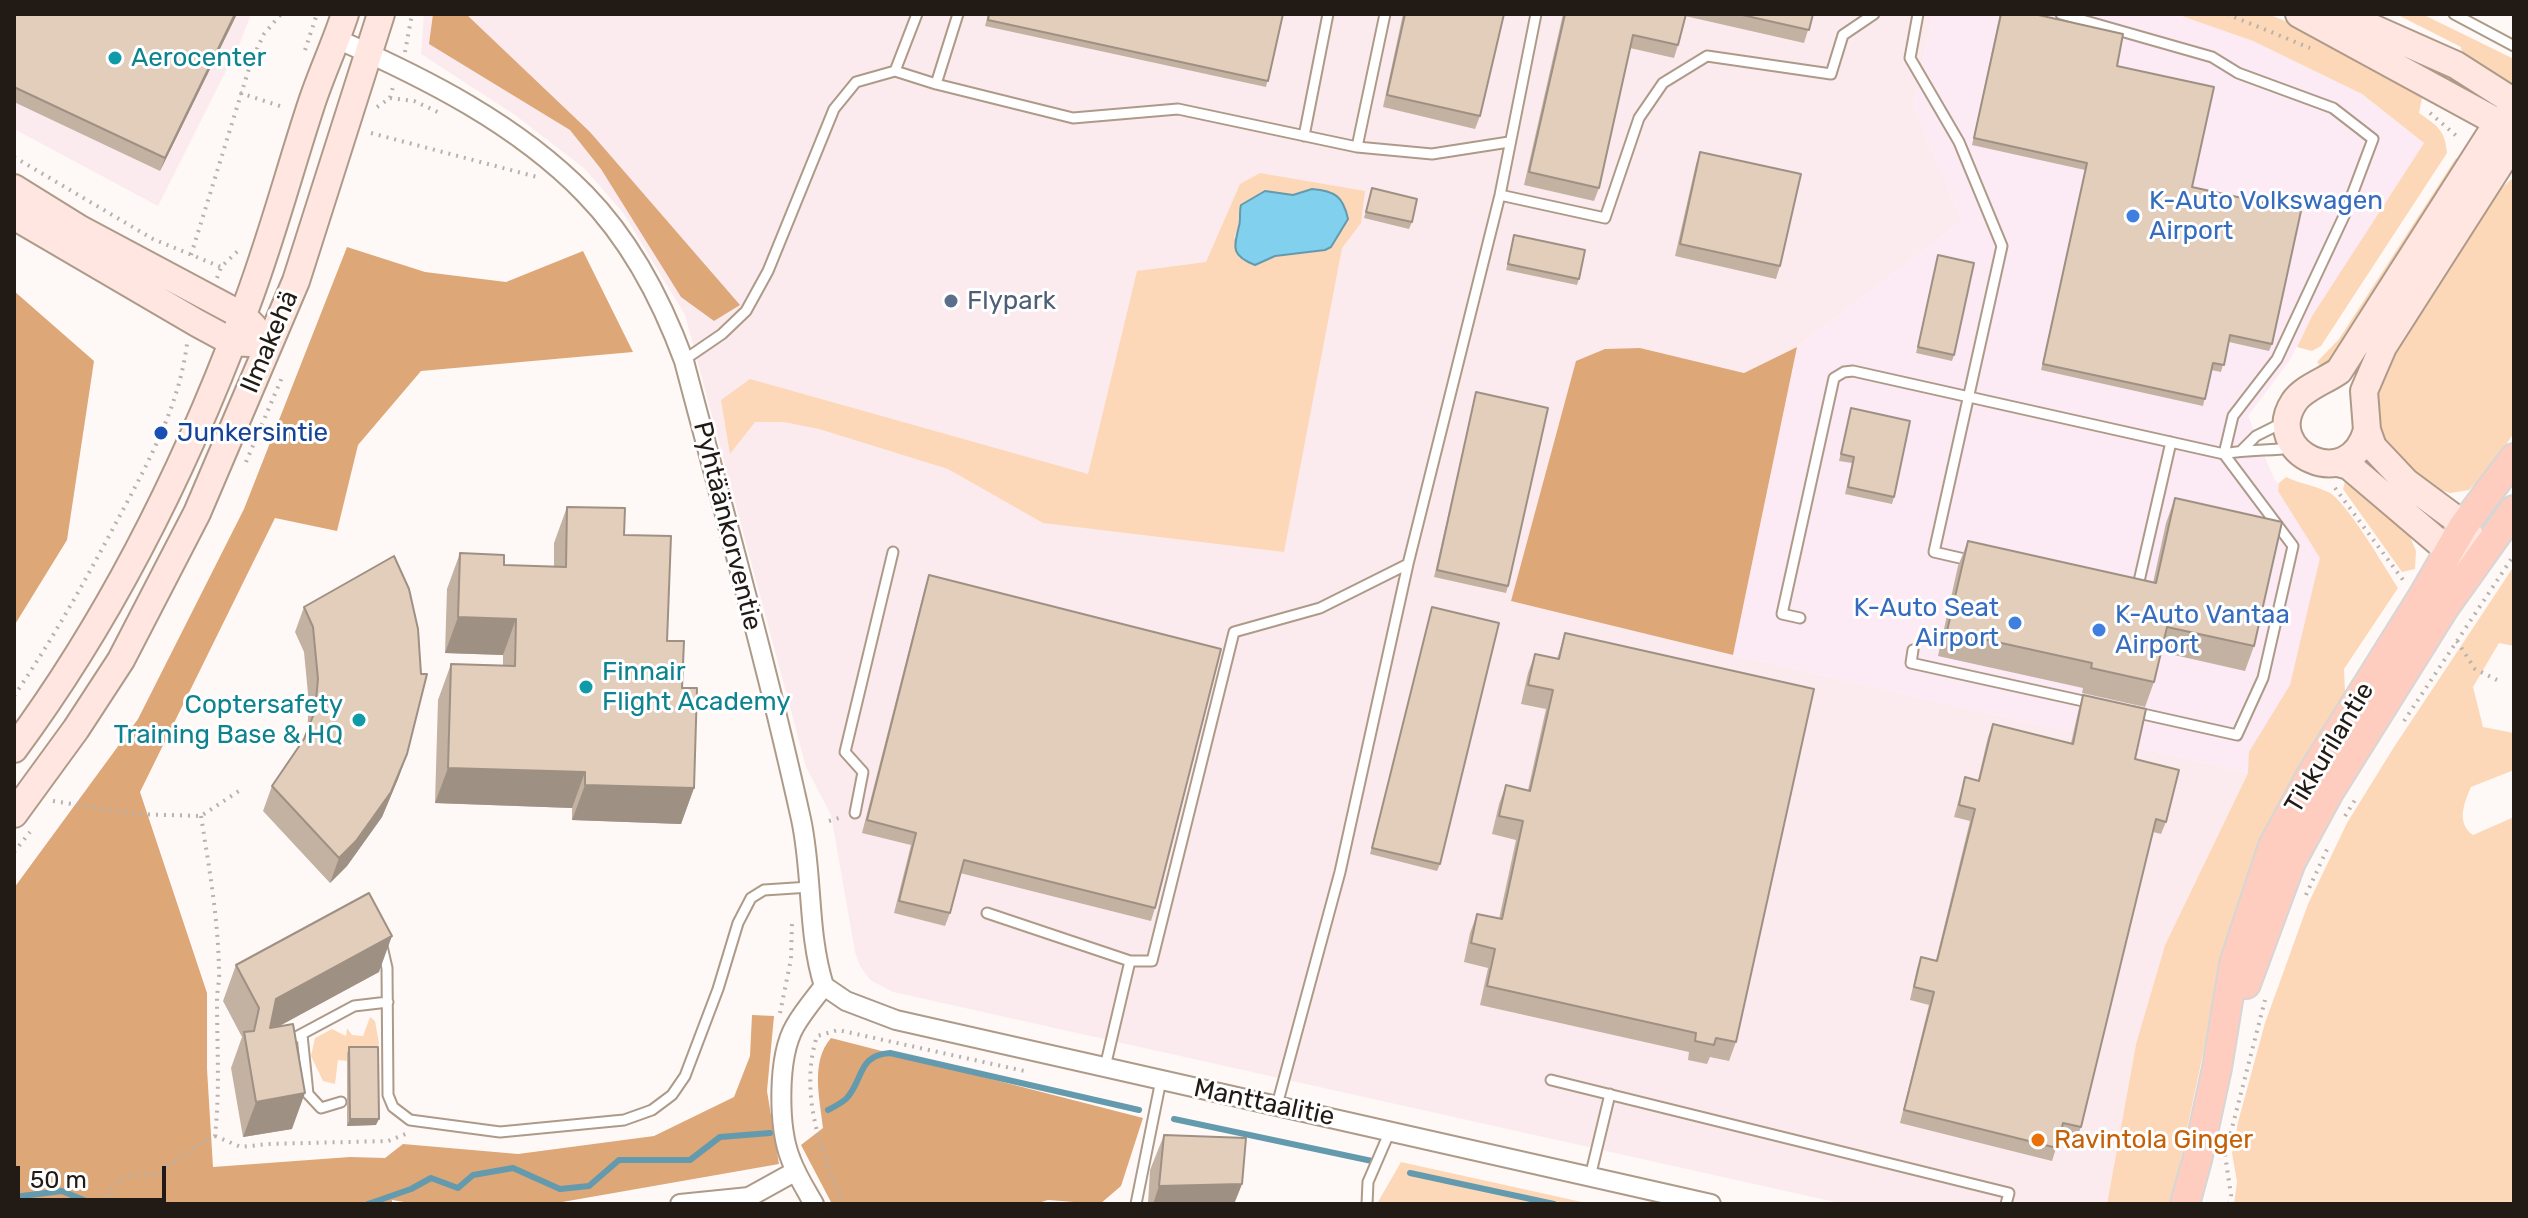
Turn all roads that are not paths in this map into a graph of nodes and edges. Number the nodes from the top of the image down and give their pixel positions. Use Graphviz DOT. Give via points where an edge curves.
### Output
graph roads {
  1 [pos="381,14"];
  2 [pos="917,14"];
  3 [pos="958,14"];
  4 [pos="1328,14"];
  5 [pos="1385,14"];
  6 [pos="1536,14"];
  7 [pos="1874,14"];
  8 [pos="1918,14"];
  9 [pos="2061,14"];
  10 [pos="2299,14"];
  11 [pos="2341,14"];
  12 [pos="2454,14"];
  13 [pos="341,26"];
  14 [pos="2514,46"];
  15 [pos="369,53"];
  16 [pos="895,71"];
  17 [pos="936,84"];
  18 [pos="2511,122"];
  19 [pos="1304,136"];
  20 [pos="1509,142"];
  21 [pos="1357,147"];
  22 [pos="14,188"];
  23 [pos="1500,195"];
  24 [pos="14,216"];
  25 [pos="243,316"];
  26 [pos="232,342"];
  27 [pos="269,343"];
  28 [pos="684,361"];
  29 [pos="2321,384"];
  30 [pos="1969,398"];
  31 [pos="2287,420"];
  32 [pos="2366,420"];
  33 [pos="2171,442"];
  34 [pos="2295,447"];
  35 [pos="2242,450"];
  36 [pos="2224,454"];
  37 [pos="2514,458"];
  38 [pos="2338,463"];
  39 [pos="2514,510"];
  40 [pos="2464,525"];
  41 [pos="2449,551"];
  42 [pos="893,552"];
  43 [pos="2481,555"];
  44 [pos="1982,563"];
  45 [pos="1408,564"];
  46 [pos="2122,595"];
  47 [pos="1800,618"];
  48 [pos="1913,650"];
  49 [pos="2097,704"];
  50 [pos="2128,711"];
  51 [pos="14,749"];
  52 [pos="855,813"];
  53 [pos="14,814"];
  54 [pos="801,887"];
  55 [pos="987,913"];
  56 [pos="380,939"];
  57 [pos="1130,961"];
  58 [pos="824,986"];
  59 [pos="388,1002"];
  60 [pos="302,1035"];
  61 [pos="273,1045"];
  62 [pos="1105,1067"];
  63 [pos="2217,1068"];
  64 [pos="1161,1080"];
  65 [pos="1551,1080"];
  66 [pos="1610,1094"];
  67 [pos="341,1102"];
  68 [pos="1277,1105"];
  69 [pos="1390,1131"];
  70 [pos="2197,1160"];
  71 [pos="796,1171"];
  72 [pos="1590,1177"];
  73 [pos="680,1204"];
  74 [pos="814,1204"];
  75 [pos="1136,1204"];
  76 [pos="1367,1204"];
  77 [pos="1711,1204"];
  78 [pos="2006,1204"];
  79 [pos="2185,1204"];
  80 [pos="2195,1204"];
  1 -- 15 [label="main road, Ilmakehä"];
  2 -- 16 [label="lane"];
  3 -- 17 [label="lane"];
  4 -- 19 [label="lane"];
  5 -- 21 [label="lane"];
  6 -- 20 [label="lane"];
  7 -- 23 [label="lane" via="1843,35 1831,74 1707,56 1663,83 1639,118 1605,218"];
  8 -- 30 [label="lane" via="1910,58 1959,142 2002,246"];
  9 -- 36 [label="lane" via="2212,57 2238,73 2333,108 2373,139 2344,216 2277,359 2233,416"];
  10 -- 18 [label="main road"];
  11 -- 18 [label="main road" via="2456,65"];
  12 -- 14 [label="lane"];
  13 -- 15 [label="street, Pyhtäänkorventie"];
  13 -- 25 [label="main road, Ilmakehä"];
  15 -- 27 [label="main road, Ilmakehä" via="296,281"];
  15 -- 28 [label="street, Pyhtäänkorventie" via="460,100 530,147 585,194 623,240"];
  16 -- 17 [label="lane"];
  16 -- 28 [label="lane" via="856,82 834,109 768,271 746,311"];
  17 -- 19 [label="lane" via="1073,118 1178,109"];
  18 -- 29 [label="main road" via="2480,151 2339,371"];
  18 -- 32 [label="main road" via="2383,347 2364,391"];
  19 -- 21 [label="lane"];
  20 -- 21 [label="lane" via="1432,154"];
  20 -- 23 [label="lane"];
  22 -- 25 [label="main road"];
  23 -- 45 [label="lane"];
  24 -- 26 [label="main road"];
  25 -- 26 [label="main road, Ilmakehä"];
  25 -- 27 [label="main road"];
  26 -- 27 [label="main road"];
  26 -- 51 [label="main road, Ilmakehä" via="177,474 132,562"];
  27 -- 53 [label="main road, Ilmakehä" via="197,513 121,660"];
  28 -- 54 [label="street, Pyhtäänkorventie" via="791,773 804,835"];
  29 -- 31 [label="main road" via="2302,393"];
  29 -- 32 [label="main road" via="2348,389 2359,398"];
  30 -- 33 [label="lane"];
  30 -- 44 [label="lane" via="1933,556"];
  30 -- 47 [label="lane" via="1853,371 1834,378 1782,614"];
  31 -- 34 [label="main road"];
  31 -- 35 [label="lane"];
  32 -- 38 [label="main road" via="2360,448"];
  32 -- 40 [label="main road" via="2373,447 2406,482"];
  33 -- 36 [label="lane"];
  33 -- 46 [label="lane" via="2135,598"];
  34 -- 35 [label="lane"];
  34 -- 38 [label="main road" via="2318,463"];
  35 -- 36 [label="lane"];
  36 -- 50 [label="lane" via="2293,546 2263,678 2237,735"];
  37 -- 40 [label="main road, Tikkurilantie"];
  38 -- 41 [label="main road" via="2349,466"];
  39 -- 43 [label="main road, Tikkurilantie"];
  40 -- 41 [label="main road, Tikkurilantie"];
  40 -- 43 [label="main road"];
  41 -- 43 [label="main road"];
  41 -- 63 [label="main road, Tikkurilantie" via="2273,846 2234,964"];
  42 -- 52 [label="lane" via="845,752 863,772"];
  43 -- 63 [label="main road, Tikkurilantie" via="2329,792 2291,862"];
  45 -- 57 [label="lane" via="1320,608 1234,632 1152,961"];
  45 -- 68 [label="lane" via="1340,872"];
  48 -- 49 [label="lane" via="1911,663"];
  54 -- 58 [label="street, Pyhtäänkorventie"];
  54 -- 59 [label="lane" via="764,890 751,898 685,1076 652,1110 624,1120 500,1132 410,1120 393,1107 388,1095"];
  55 -- 57 [label="lane"];
  56 -- 59 [label="lane"];
  57 -- 62 [label="lane"];
  58 -- 62 [label="street, Manttaalitie" via="846,1001 896,1020"];
  58 -- 71 [label="street" via="794,1029 785,1064 783,1120"];
  59 -- 60 [label="lane" via="354,1006"];
  60 -- 61 [label="lane"];
  60 -- 67 [label="lane" via="308,1094 321,1108"];
  62 -- 64 [label="street, Manttaalitie"];
  63 -- 70 [label="main road, Tikkurilantie"];
  64 -- 68 [label="street, Manttaalitie"];
  64 -- 75 [label="lane"];
  65 -- 66 [label="lane"];
  66 -- 72 [label="lane"];
  66 -- 78 [label="lane" via="2009,1193"];
  68 -- 69 [label="street, Manttaalitie"];
  69 -- 72 [label="street, Manttaalitie"];
  69 -- 76 [label="lane" via="1368,1182"];
  70 -- 79 [label="main road, Tikkurilantie"];
  70 -- 80 [label="main road, Tikkurilantie"];
  71 -- 73 [label="street" via="749,1197"];
  71 -- 74 [label="street"];
  72 -- 77 [label="street, Manttaalitie"];
}
